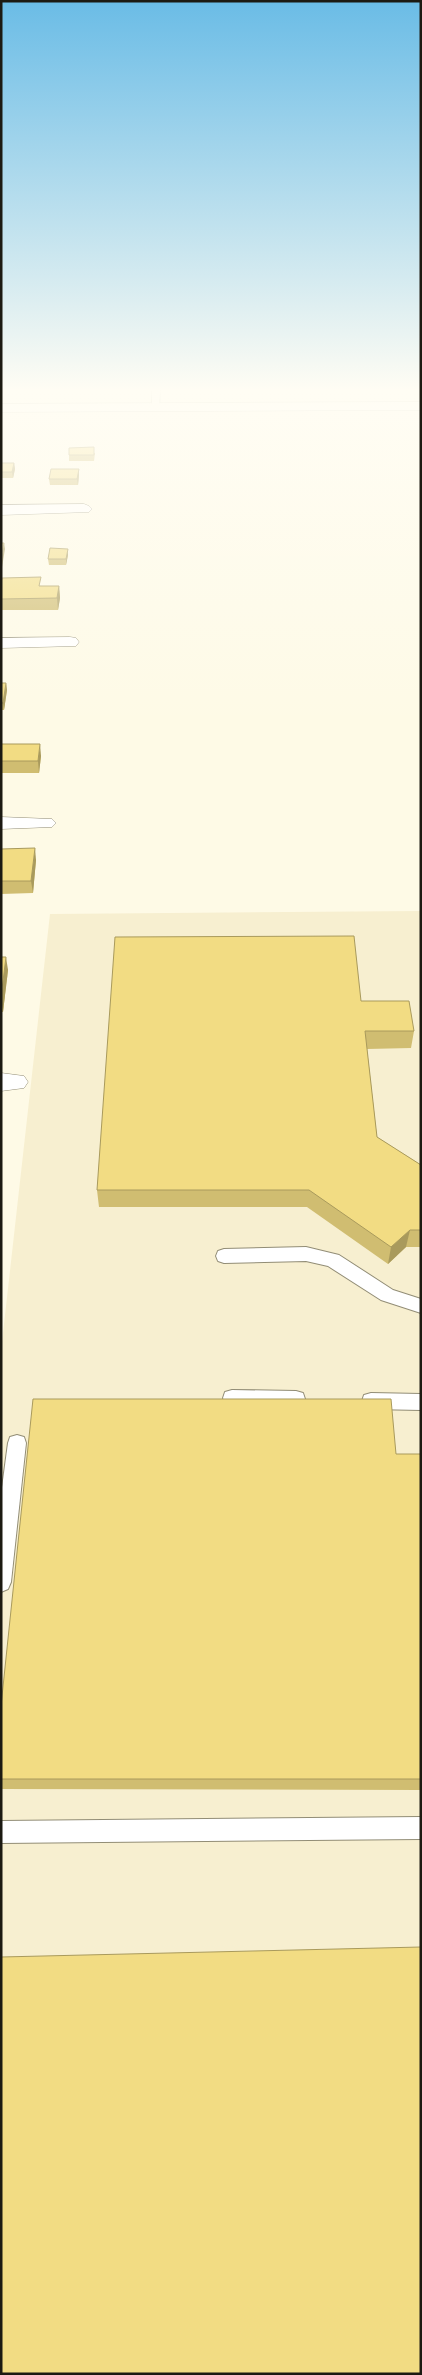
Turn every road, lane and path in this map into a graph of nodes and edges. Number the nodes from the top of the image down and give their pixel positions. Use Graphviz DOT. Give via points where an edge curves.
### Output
graph roads {
  1 [pos="84,509"];
  2 [pos="1,510"];
  3 [pos="70,642"];
  4 [pos="1,643"];
  5 [pos="1,823"];
  6 [pos="44,823"];
  7 [pos="224,1256"];
  8 [pos="421,1306"];
  9 [pos="232,1398"];
  10 [pos="311,1400"];
  11 [pos="351,1400"];
  12 [pos="421,1402"];
  13 [pos="17,1443"];
  14 [pos="1,1582"];
  15 [pos="421,1828"];
  16 [pos="1,1832"];
  1 -- 2 [label="main road"];
  3 -- 4 [label="main road"];
  5 -- 6 [label="main road"];
  7 -- 8 [label="lane" via="306,1254 333,1260 387,1295"];
  9 -- 10 [label="lane"];
  11 -- 12 [label="lane"];
  13 -- 14 [label="lane"];
  15 -- 16 [label="lane"];
}
